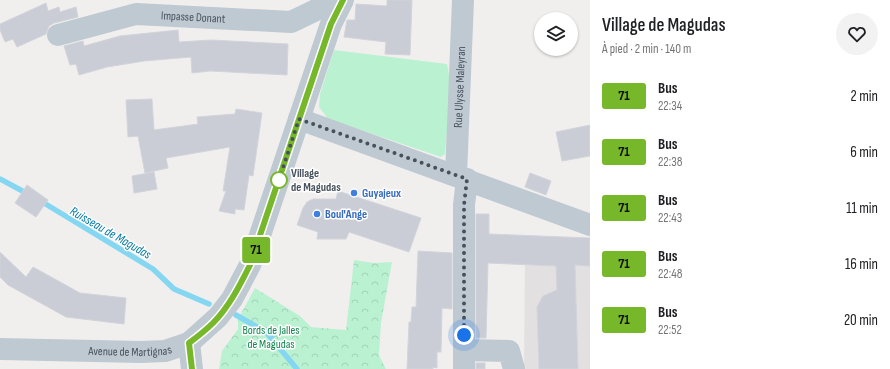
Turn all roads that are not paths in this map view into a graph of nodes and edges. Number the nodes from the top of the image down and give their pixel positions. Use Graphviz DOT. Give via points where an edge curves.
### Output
graph roads {
  1 [pos="463,0"];
  2 [pos="334,1"];
  3 [pos="58,35"];
  4 [pos="299,119"];
  5 [pos="462,177"];
  6 [pos="590,224"];
  7 [pos="189,343"];
  8 [pos="0,349"];
  9 [pos="464,360"];
  10 [pos="192,369"];
  11 [pos="514,369"];
  1 -- 5 [label="street, Rue Ulysse Maleyran"];
  2 -- 3 [label="street, Impasse Donant" via="291,22 136,14"];
  2 -- 4 [label="street, Avenue de Martignas" via="331,24"];
  4 -- 5 [label="street"];
  4 -- 7 [label="street, Avenue de Martignas" via="250,265 228,305 213,323"];
  5 -- 6 [label="street"];
  5 -- 9 [label="street, Rue Ulysse Maleyran"];
  7 -- 8 [label="street, Avenue de Martignas" via="165,351 141,352"];
  7 -- 10 [label="street"];
  9 -- 11 [label="street" via="509,351"];
}
